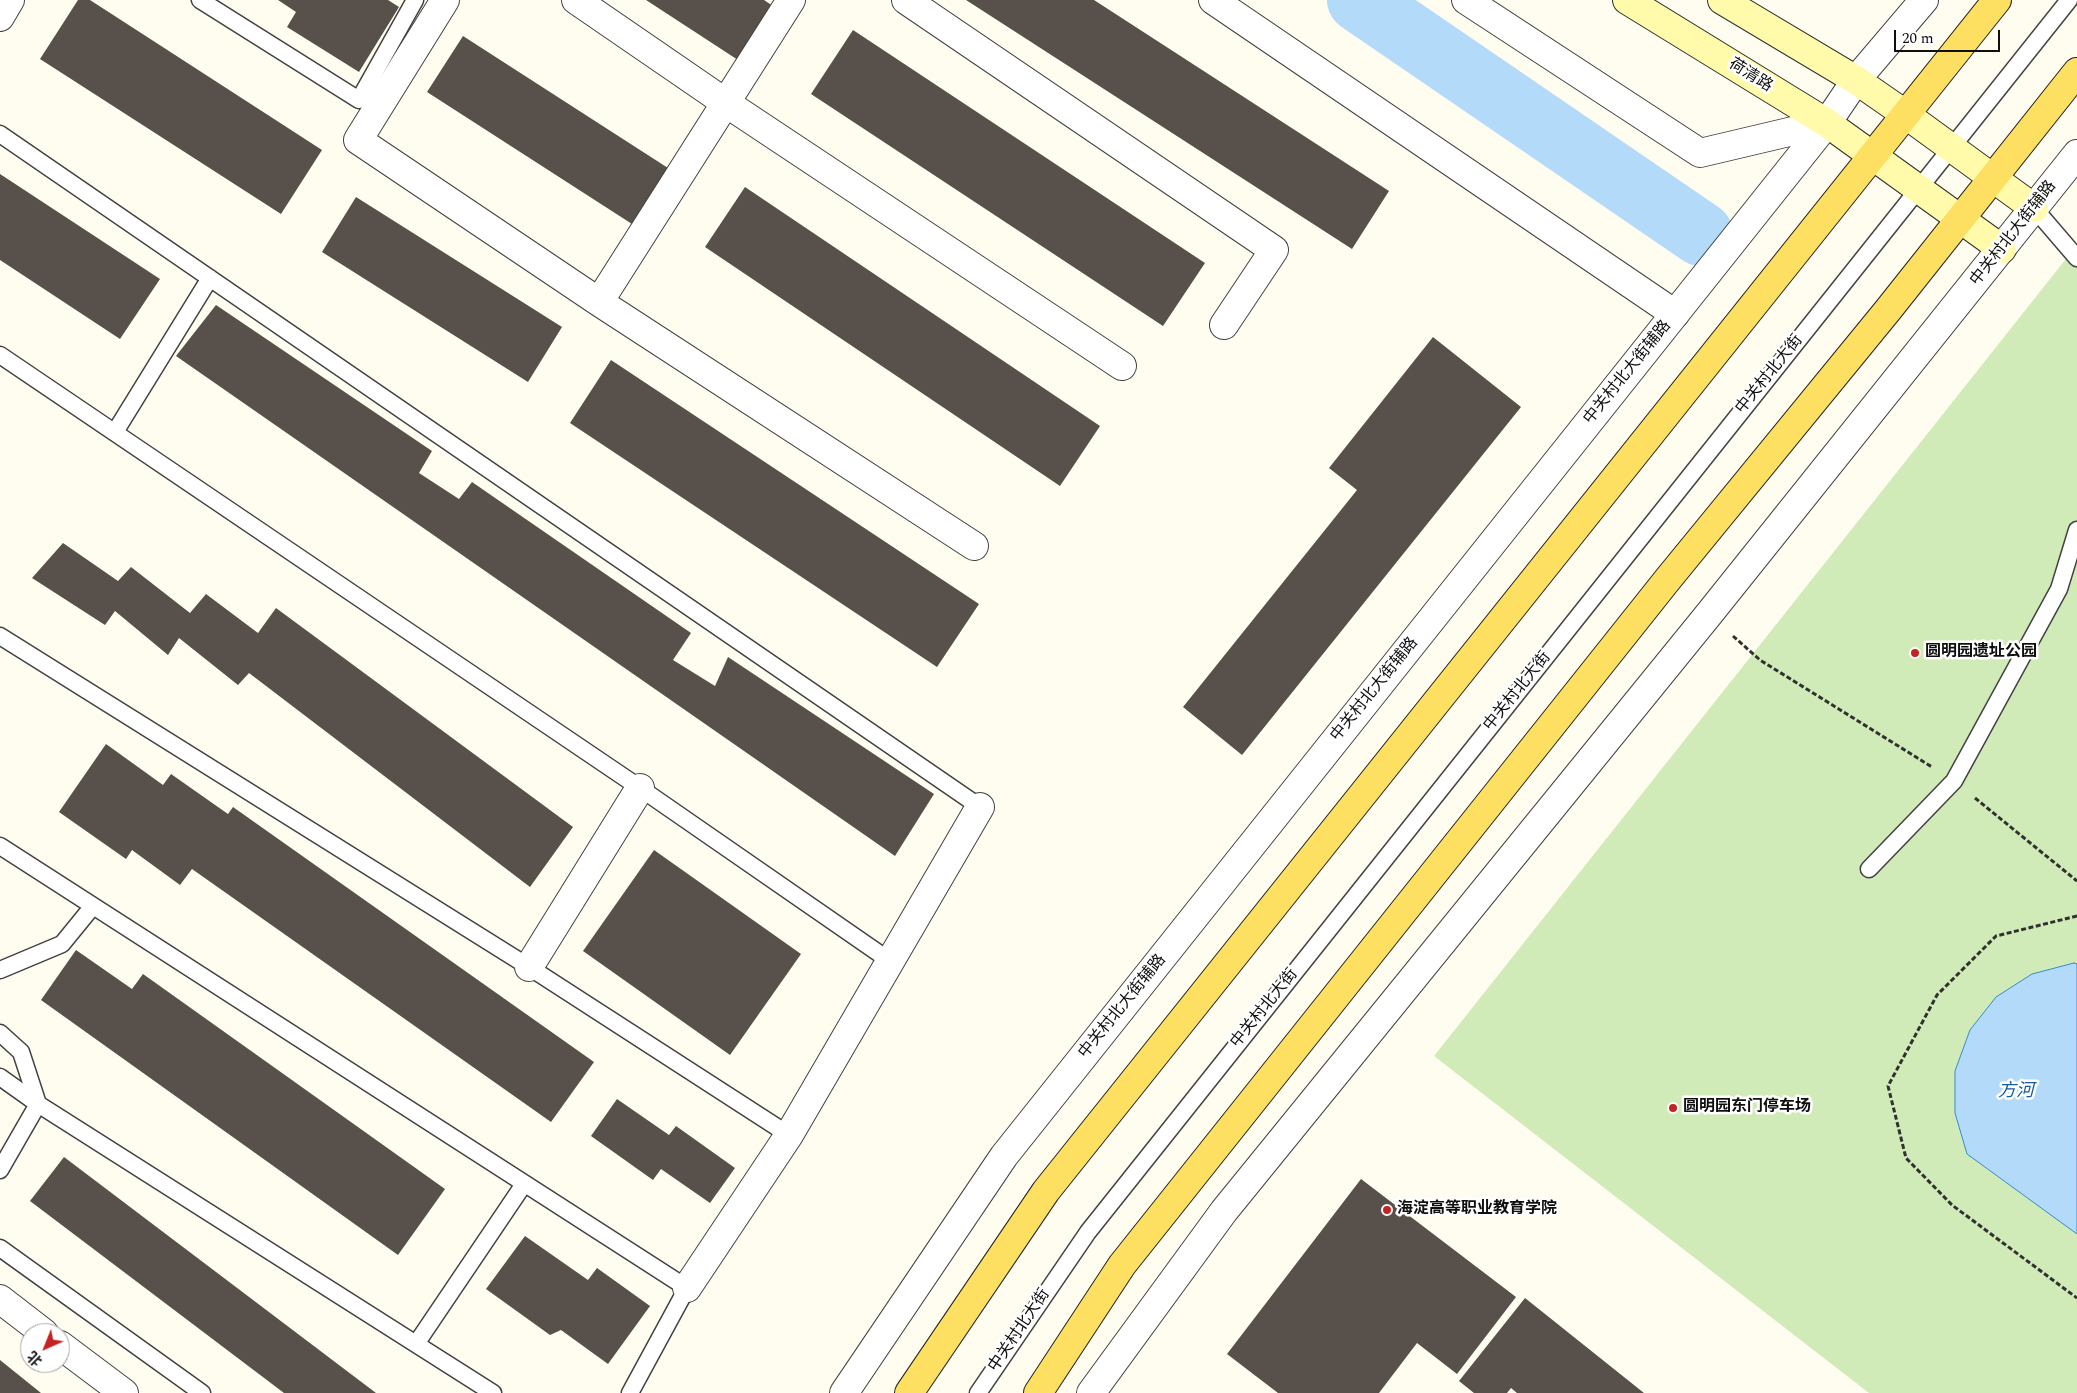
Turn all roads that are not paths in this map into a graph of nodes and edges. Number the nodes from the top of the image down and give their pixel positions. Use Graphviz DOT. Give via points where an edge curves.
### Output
graph roads {
  1 [pos="10,0"];
  2 [pos="200,0"];
  3 [pos="415,0"];
  4 [pos="445,0"];
  5 [pos="576,0"];
  6 [pos="791,0"];
  7 [pos="906,0"];
  8 [pos="1213,0"];
  9 [pos="1466,0"];
  10 [pos="1627,0"];
  11 [pos="1722,0"];
  12 [pos="1924,0"];
  13 [pos="1997,0"];
  14 [pos="2069,0"];
  15 [pos="0,17"];
  16 [pos="2077,72"];
  17 [pos="1856,80"];
  18 [pos="726,103"];
  19 [pos="1905,114"];
  20 [pos="1827,123"];
  21 [pos="0,134"];
  22 [pos="1950,148"];
  23 [pos="2077,154"];
  24 [pos="1871,156"];
  25 [pos="1993,178"];
  26 [pos="1918,189"];
  27 [pos="2034,208"];
  28 [pos="1960,219"];
  29 [pos="2002,249"];
  30 [pos="2077,258"];
  31 [pos="210,278"];
  32 [pos="599,302"];
  33 [pos="1675,314"];
  34 [pos="1224,325"];
  35 [pos="0,355"];
  36 [pos="1122,366"];
  37 [pos="115,432"];
  38 [pos="2077,530"];
  39 [pos="974,546"];
  40 [pos="0,636"];
  41 [pos="640,788"];
  42 [pos="980,806"];
  43 [pos="0,846"];
  44 [pos="1869,869"];
  45 [pos="93,906"];
  46 [pos="890,961"];
  47 [pos="528,968"];
  48 [pos="0,970"];
  49 [pos="0,1033"];
  50 [pos="0,1077"];
  51 [pos="38,1104"];
  52 [pos="789,1134"];
  53 [pos="0,1170"];
  54 [pos="524,1184"];
  55 [pos="0,1248"];
  56 [pos="687,1288"];
  57 [pos="0,1299"];
  58 [pos="31,1323"];
  59 [pos="416,1344"];
  60 [pos="70,1352"];
  61 [pos="124,1393"];
  62 [pos="202,1393"];
  63 [pos="493,1393"];
  64 [pos="630,1393"];
  65 [pos="844,1393"];
  66 [pos="909,1393"];
  67 [pos="978,1393"];
  68 [pos="1038,1393"];
  69 [pos="1091,1393"];
  1 -- 15 [label="street"];
  2 -- 3 [label="lane" via="359,100"];
  4 -- 32 [label="street" via="358,140"];
  5 -- 18 [label="street"];
  6 -- 18 [label="street"];
  7 -- 34 [label="street" via="1274,250"];
  8 -- 33 [label="street"];
  9 -- 20 [label="street" via="1700,153"];
  10 -- 20 [label="main road, 荷清路"];
  11 -- 17 [label="main road"];
  12 -- 17 [label="street, 中关村北大街辅路"];
  13 -- 19 [label="main road"];
  14 -- 22 [label="lane, 中关村北大街"];
  16 -- 25 [label="main road"];
  17 -- 19 [label="main road"];
  17 -- 20 [label="street, 中关村北大街辅路"];
  18 -- 32 [label="street"];
  18 -- 36 [label="street"];
  19 -- 22 [label="main road"];
  19 -- 24 [label="main road"];
  20 -- 24 [label="main road, 荷清路"];
  20 -- 33 [label="street, 中关村北大街辅路"];
  21 -- 31 [label="lane"];
  22 -- 25 [label="main road"];
  22 -- 26 [label="lane, 中关村北大街"];
  23 -- 27 [label="street, 中关村北大街辅路"];
  24 -- 26 [label="main road, 荷清路"];
  24 -- 66 [label="main road" via="1046,1191"];
  25 -- 27 [label="main road"];
  25 -- 28 [label="main road"];
  26 -- 28 [label="main road, 荷清路"];
  26 -- 67 [label="lane, 中关村北大街" via="1088,1232"];
  27 -- 29 [label="street, 中关村北大街辅路"];
  27 -- 30 [label="lane"];
  28 -- 29 [label="main road, 荷清路"];
  28 -- 68 [label="main road" via="1122,1265"];
  29 -- 69 [label="street, 中关村北大街辅路" via="1224,1211"];
  31 -- 37 [label="lane"];
  31 -- 42 [label="lane"];
  32 -- 39 [label="street"];
  33 -- 65 [label="street, 中关村北大街辅路" via="1004,1156"];
  35 -- 37 [label="lane"];
  37 -- 41 [label="lane"];
  38 -- 44 [label="lane" via="2059,589 1954,781"];
  40 -- 47 [label="lane"];
  41 -- 46 [label="lane"];
  41 -- 47 [label="street"];
  42 -- 46 [label="street"];
  43 -- 45 [label="lane"];
  45 -- 48 [label="lane" via="62,944"];
  45 -- 54 [label="lane"];
  46 -- 52 [label="street"];
  47 -- 52 [label="lane"];
  49 -- 51 [label="lane" via="21,1052"];
  50 -- 51 [label="lane"];
  51 -- 53 [label="lane"];
  51 -- 59 [label="lane"];
  52 -- 56 [label="street"];
  54 -- 56 [label="lane"];
  54 -- 59 [label="lane"];
  55 -- 62 [label="lane"];
  56 -- 64 [label="lane"];
  57 -- 58 [label="street"];
  59 -- 63 [label="lane"];
  60 -- 61 [label="street"];
}
